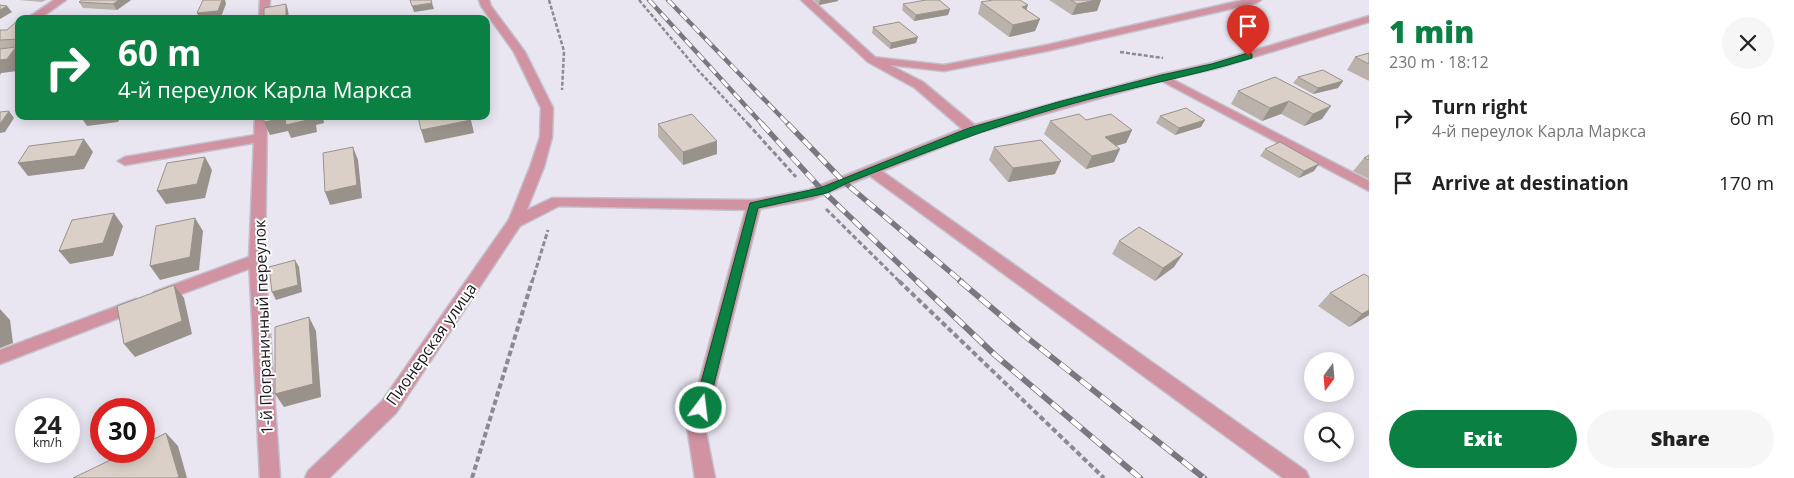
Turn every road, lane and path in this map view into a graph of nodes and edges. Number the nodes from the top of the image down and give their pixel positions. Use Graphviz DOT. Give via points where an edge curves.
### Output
graph roads {
  1 [pos="61,0"];
  2 [pos="265,0"];
  3 [pos="484,0"];
  4 [pos="549,0"];
  5 [pos="639,0"];
  6 [pos="806,0"];
  7 [pos="1256,0"];
  8 [pos="37,15"];
  9 [pos="264,15"];
  10 [pos="1369,19"];
  11 [pos="1117,51"];
  12 [pos="1165,59"];
  13 [pos="872,60"];
  14 [pos="1162,77"];
  15 [pos="562,98"];
  16 [pos="261,120"];
  17 [pos="972,130"];
  18 [pos="260,138"];
  19 [pos="125,161"];
  20 [pos="870,170"];
  21 [pos="1369,187"];
  22 [pos="812,194"];
  23 [pos="557,201"];
  24 [pos="754,205"];
  25 [pos="515,222"];
  26 [pos="257,260"];
  27 [pos="0,357"];
  28 [pos="270,478"];
  29 [pos="315,478"];
  30 [pos="472,478"];
  31 [pos="705,478"];
  32 [pos="1104,478"];
  33 [pos="1299,478"];
  1 -- 8 [label="street"];
  2 -- 9 [label="street"];
  3 -- 25 [label="street, Пионерская улица" via="519,52 547,108 546,137"];
  4 -- 15 [label="path" via="564,51"];
  5 -- 22 [label="path" via="697,70"];
  6 -- 13 [label="street"];
  7 -- 13 [label="street" via="944,68"];
  10 -- 14 [label="street" via="1214,66"];
  11 -- 12 [label="path"];
  13 -- 17 [label="street" via="919,85"];
  14 -- 17 [label="street"];
  14 -- 21 [label="street"];
  16 -- 18 [label="street, 1-й Пограничный переулок"];
  17 -- 20 [label="street"];
  18 -- 19 [label="street"];
  18 -- 26 [label="street, 1-й Пограничный переулок"];
  20 -- 22 [label="street"];
  20 -- 33 [label="street"];
  22 -- 24 [label="street"];
  22 -- 32 [label="path"];
  23 -- 24 [label="street"];
  23 -- 25 [label="street"];
  23 -- 30 [label="path"];
  24 -- 31 [label="street" via="696,427"];
  25 -- 29 [label="street, Пионерская улица" via="390,407"];
  26 -- 27 [label="street"];
  26 -- 28 [label="street, 1-й Пограничный переулок"];
}
